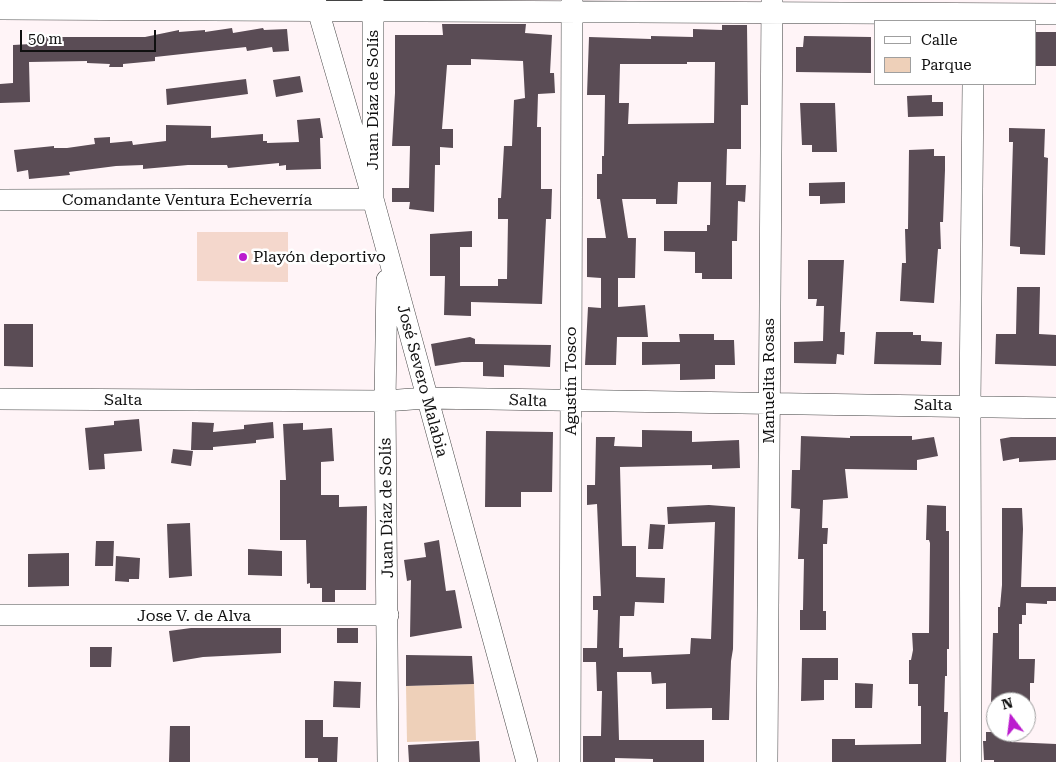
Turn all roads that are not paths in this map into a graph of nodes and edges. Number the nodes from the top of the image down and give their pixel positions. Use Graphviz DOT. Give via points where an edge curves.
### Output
graph roads {
  1 [pos="317,6"];
  2 [pos="373,6"];
  3 [pos="572,6"];
  4 [pos="772,6"];
  5 [pos="0,9"];
  6 [pos="1056,14"];
  7 [pos="974,17"];
  8 [pos="973,85"];
  9 [pos="373,199"];
  10 [pos="0,200"];
  11 [pos="388,253"];
  12 [pos="426,398"];
  13 [pos="0,399"];
  14 [pos="385,401"];
  15 [pos="571,402"];
  16 [pos="769,405"];
  17 [pos="970,406"];
  18 [pos="1056,408"];
  19 [pos="0,615"];
  20 [pos="388,615"];
  21 [pos="388,762"];
  22 [pos="527,762"];
  23 [pos="570,762"];
  24 [pos="767,762"];
  25 [pos="971,762"];
  1 -- 2 [label="street"];
  1 -- 5 [label="street"];
  1 -- 9 [label="street, José Severo Malabia"];
  2 -- 3 [label="street"];
  2 -- 9 [label="street, Juan Díaz de Solís"];
  3 -- 4 [label="street"];
  3 -- 15 [label="street, Agustín Tosco"];
  4 -- 7 [label="street"];
  4 -- 16 [label="street, Manuelita Rosas"];
  6 -- 7 [label="street"];
  8 -- 17 [label="street"];
  9 -- 10 [label="street, Comandante Ventura Echeverría"];
  9 -- 11 [label="street, José Severo Malabia"];
  11 -- 12 [label="street, José Severo Malabia"];
  11 -- 14 [label="street, Juan Díaz de Solís"];
  12 -- 14 [label="street, Salta"];
  12 -- 15 [label="street, Salta"];
  12 -- 22 [label="street, José Severo Malabia"];
  13 -- 14 [label="street, Salta"];
  14 -- 20 [label="street, Juan Díaz de Solís"];
  15 -- 16 [label="street, Salta"];
  15 -- 23 [label="street, Agustín Tosco"];
  16 -- 17 [label="street, Salta"];
  16 -- 24 [label="street, Manuelita Rosas"];
  17 -- 18 [label="street, Salta"];
  17 -- 25 [label="street"];
  19 -- 20 [label="street, Jose V. de Alva"];
  20 -- 21 [label="street, Juan Díaz de Solís"];
}
